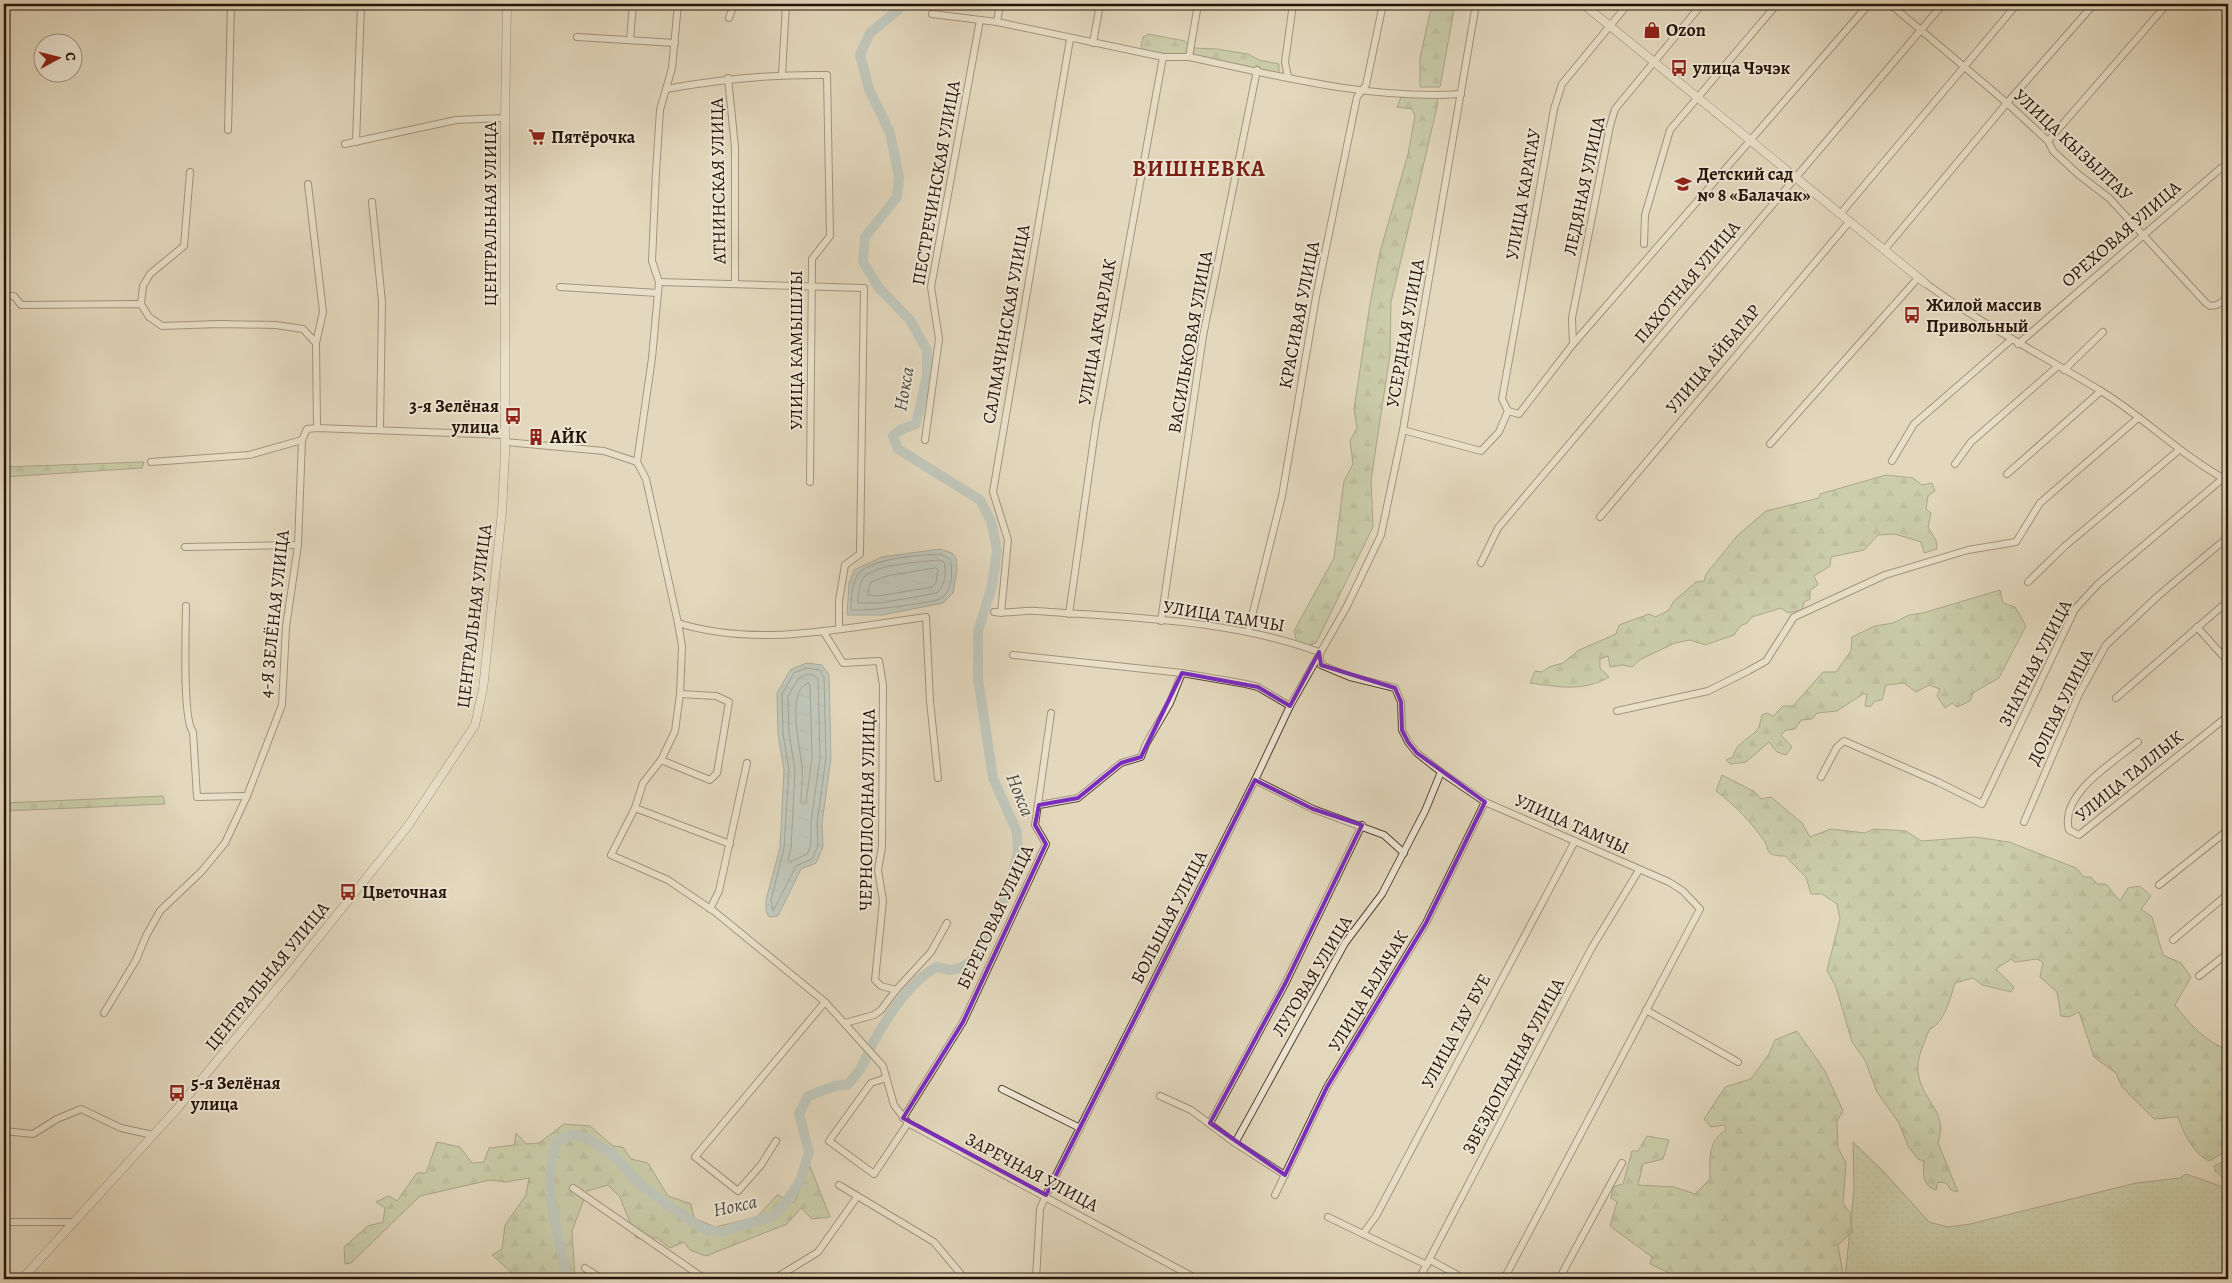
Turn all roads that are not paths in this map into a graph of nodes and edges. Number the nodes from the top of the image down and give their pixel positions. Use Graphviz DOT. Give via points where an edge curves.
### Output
graph roads {
  1 [pos="231,4"];
  2 [pos="361,4"];
  3 [pos="507,4"];
  4 [pos="633,4"];
  5 [pos="678,4"];
  6 [pos="734,4"];
  7 [pos="786,4"];
  8 [pos="1000,4"];
  9 [pos="1100,4"];
  10 [pos="1198,4"];
  11 [pos="1293,4"];
  12 [pos="1383,4"];
  13 [pos="1476,4"];
  14 [pos="1583,4"];
  15 [pos="1628,4"];
  16 [pos="1702,4"];
  17 [pos="1777,4"];
  18 [pos="1869,4"];
  19 [pos="1890,4"];
  20 [pos="1943,4"];
  21 [pos="2017,4"];
  22 [pos="2094,4"];
  23 [pos="2167,4"];
  24 [pos="932,14"];
  25 [pos="729,18"];
  26 [pos="980,20"];
  27 [pos="998,22"];
  28 [pos="1609,25"];
  29 [pos="1921,30"];
  30 [pos="577,37"];
  31 [pos="1070,39"];
  32 [pos="630,40"];
  33 [pos="675,43"];
  34 [pos="1093,43"];
  35 [pos="1163,57"];
  36 [pos="1189,57"];
  37 [pos="1654,61"];
  38 [pos="1963,67"];
  39 [pos="1257,70"];
  40 [pos="782,74"];
  41 [pos="1288,77"];
  42 [pos="728,78"];
  43 [pos="666,89"];
  44 [pos="1361,91"];
  45 [pos="1461,94"];
  46 [pos="1699,99"];
  47 [pos="2007,103"];
  48 [pos="505,118"];
  49 [pos="228,130"];
  50 [pos="1749,141"];
  51 [pos="2048,141"];
  52 [pos="356,142"];
  53 [pos="345,144"];
  54 [pos="2221,168"];
  55 [pos="190,172"];
  56 [pos="1796,177"];
  57 [pos="308,184"];
  58 [pos="372,202"];
  59 [pos="1840,213"];
  60 [pos="1850,221"];
  61 [pos="2143,234"];
  62 [pos="1644,244"];
  63 [pos="1885,250"];
  64 [pos="1918,278"];
  65 [pos="659,282"];
  66 [pos="735,283"];
  67 [pos="1925,283"];
  68 [pos="560,287"];
  69 [pos="812,287"];
  70 [pos="658,293"];
  71 [pos="4,296"];
  72 [pos="2228,298"];
  73 [pos="142,304"];
  74 [pos="2103,332"];
  75 [pos="2012,340"];
  76 [pos="316,343"];
  77 [pos="1572,344"];
  78 [pos="2018,344"];
  79 [pos="2058,366"];
  80 [pos="2064,370"];
  81 [pos="2101,391"];
  82 [pos="1508,411"];
  83 [pos="2138,418"];
  84 [pos="317,428"];
  85 [pos="380,429"];
  86 [pos="1403,430"];
  87 [pos="505,439"];
  88 [pos="302,440"];
  89 [pos="925,440"];
  90 [pos="1770,444"];
  91 [pos="2179,450"];
  92 [pos="1892,461"];
  93 [pos="151,462"];
  94 [pos="637,462"];
  95 [pos="1955,464"];
  96 [pos="2007,474"];
  97 [pos="2227,478"];
  98 [pos="810,482"];
  99 [pos="1600,517"];
  100 [pos="2228,537"];
  101 [pos="298,545"];
  102 [pos="185,547"];
  103 [pos="1482,563"];
  104 [pos="2028,582"];
  105 [pos="2228,601"];
  106 [pos="186,606"];
  107 [pos="998,612"];
  108 [pos="1069,614"];
  109 [pos="1161,621"];
  110 [pos="678,623"];
  111 [pos="2197,627"];
  112 [pos="840,629"];
  113 [pos="823,631"];
  114 [pos="1248,632"];
  115 [pos="1319,652"];
  116 [pos="1013,655"];
  117 [pos="2228,658"];
  118 [pos="1182,673"];
  119 [pos="680,694"];
  120 [pos="2116,698"];
  121 [pos="1290,706"];
  122 [pos="1617,711"];
  123 [pos="1051,712"];
  124 [pos="2228,716"];
  125 [pos="2138,742"];
  126 [pos="661,760"];
  127 [pos="747,763"];
  128 [pos="1441,772"];
  129 [pos="1821,777"];
  130 [pos="938,778"];
  131 [pos="1255,780"];
  132 [pos="247,796"];
  133 [pos="1485,802"];
  134 [pos="1039,805"];
  135 [pos="635,808"];
  136 [pos="2024,822"];
  137 [pos="1362,825"];
  138 [pos="2228,830"];
  139 [pos="1575,841"];
  140 [pos="730,844"];
  141 [pos="1404,852"];
  142 [pos="1638,870"];
  143 [pos="2159,885"];
  144 [pos="2228,894"];
  145 [pos="710,909"];
  146 [pos="947,923"];
  147 [pos="2173,940"];
  148 [pos="2228,953"];
  149 [pos="2199,976"];
  150 [pos="896,990"];
  151 [pos="825,1002"];
  152 [pos="1646,1010"];
  153 [pos="104,1013"];
  154 [pos="845,1023"];
  155 [pos="1738,1062"];
  156 [pos="886,1078"];
  157 [pos="1002,1090"];
  158 [pos="1160,1096"];
  159 [pos="906,1120"];
  160 [pos="1210,1123"];
  161 [pos="1080,1128"];
  162 [pos="4,1131"];
  163 [pos="153,1135"];
  164 [pos="776,1141"];
  165 [pos="1235,1143"];
  166 [pos="1622,1163"];
  167 [pos="1285,1175"];
  168 [pos="839,1185"];
  169 [pos="573,1188"];
  170 [pos="1275,1195"];
  171 [pos="1046,1196"];
  172 [pos="857,1197"];
  173 [pos="1328,1217"];
  174 [pos="4,1222"];
  175 [pos="75,1222"];
  176 [pos="1362,1234"];
  177 [pos="1428,1262"];
  178 [pos="585,1268"];
  179 [pos="22,1279"];
  180 [pos="602,1279"];
  181 [pos="705,1279"];
  182 [pos="774,1279"];
  183 [pos="969,1279"];
  184 [pos="1036,1279"];
  185 [pos="1197,1279"];
  186 [pos="1419,1279"];
  187 [pos="1465,1279"];
  188 [pos="1504,1279"];
  189 [pos="1560,1279"];
  1 -- 49 [label="street"];
  2 -- 52 [label="street"];
  3 -- 48 [label="street, ЦЕНТРАЛЬНАЯ УЛИЦА"];
  4 -- 32 [label="street"];
  5 -- 33 [label="street"];
  6 -- 25 [label="street"];
  7 -- 40 [label="street"];
  8 -- 27 [label="street"];
  9 -- 34 [label="street"];
  10 -- 36 [label="street"];
  11 -- 41 [label="street" via="1285,62"];
  12 -- 44 [label="street, КРАСИВАЯ УЛИЦА" via="1366,85"];
  13 -- 45 [label="street, УСЕРДНАЯ УЛИЦА"];
  14 -- 28 [label="street"];
  15 -- 28 [label="street, УЛИЦА КАРАТАУ"];
  16 -- 37 [label="street, ЛЕДЯНАЯ УЛИЦА"];
  17 -- 46 [label="street"];
  18 -- 50 [label="street"];
  19 -- 29 [label="street, УЛИЦА КЫЗЫЛТАУ"];
  20 -- 29 [label="street, ПАХОТНАЯ УЛИЦА"];
  21 -- 38 [label="street"];
  22 -- 47 [label="street"];
  23 -- 51 [label="street"];
  24 -- 26 [label="street"];
  26 -- 27 [label="street"];
  26 -- 89 [label="street, ПЕСТРЕЧИНСКАЯ УЛИЦА" via="931,287 939,339"];
  27 -- 31 [label="street"];
  28 -- 37 [label="street"];
  28 -- 82 [label="street, УЛИЦА КАРАТАУ" via="1562,84 1554,109 1502,399"];
  29 -- 38 [label="street, УЛИЦА КЫЗЫЛТАУ"];
  29 -- 56 [label="street, ПАХОТНАЯ УЛИЦА"];
  30 -- 32 [label="street"];
  31 -- 34 [label="street"];
  31 -- 107 [label="street, САЛМАЧИНСКАЯ УЛИЦА" via="993,492 1008,540"];
  32 -- 33 [label="street"];
  33 -- 43 [label="street"];
  34 -- 35 [label="street"];
  35 -- 36 [label="street"];
  35 -- 108 [label="street, УЛИЦА АКЧАРЛАК" via="1096,424"];
  36 -- 39 [label="street"];
  37 -- 46 [label="street"];
  37 -- 77 [label="street, ЛЕДЯНАЯ УЛИЦА" via="1616,109 1610,126 1572,318"];
  38 -- 47 [label="street, УЛИЦА КЫЗЫЛТАУ"];
  38 -- 59 [label="street"];
  39 -- 41 [label="street"];
  39 -- 109 [label="street, ВАСИЛЬКОВАЯ УЛИЦА" via="1203,336"];
  40 -- 42 [label="street"];
  40 -- 69 [label="street, УЛИЦА КАМЫШЛЫ" via="828,75 830,236 812,259"];
  41 -- 44 [label="street"];
  42 -- 43 [label="street"];
  42 -- 66 [label="street, АТНИНСКАЯ УЛИЦА" via="735,147"];
  43 -- 65 [label="street" via="660,110 652,221 652,262"];
  44 -- 45 [label="street" via="1428,96"];
  44 -- 114 [label="street, КРАСИВАЯ УЛИЦА" via="1316,297 1282,496"];
  45 -- 86 [label="street, УСЕРДНАЯ УЛИЦА"];
  46 -- 50 [label="street"];
  46 -- 62 [label="street" via="1670,130 1645,215"];
  47 -- 51 [label="street, УЛИЦА КЫЗЫЛТАУ"];
  47 -- 63 [label="street"];
  48 -- 52 [label="street" via="456,120"];
  48 -- 87 [label="street, ЦЕНТРАЛЬНАЯ УЛИЦА"];
  50 -- 56 [label="street"];
  50 -- 77 [label="street"];
  51 -- 61 [label="street, УЛИЦА КЫЗЫЛТАУ" via="2053,151 2109,198"];
  52 -- 53 [label="street"];
  54 -- 61 [label="street, ОРЕХОВАЯ УЛИЦА"];
  55 -- 73 [label="street" via="184,246 150,274 143,286"];
  56 -- 59 [label="street"];
  56 -- 103 [label="street, ПАХОТНАЯ УЛИЦА" via="1498,528"];
  57 -- 76 [label="street" via="323,312"];
  58 -- 85 [label="street" via="382,302"];
  59 -- 60 [label="street"];
  60 -- 63 [label="street"];
  60 -- 99 [label="street, УЛИЦА АЙБАГАР"];
  61 -- 72 [label="street, УЛИЦА КЫЗЫЛТАУ" via="2210,306"];
  61 -- 78 [label="street, ОРЕХОВАЯ УЛИЦА"];
  63 -- 64 [label="street"];
  64 -- 67 [label="street"];
  64 -- 90 [label="street"];
  65 -- 66 [label="street"];
  65 -- 70 [label="street"];
  66 -- 69 [label="street"];
  67 -- 75 [label="street" via="1961,310"];
  68 -- 70 [label="street"];
  69 -- 98 [label="street, УЛИЦА КАМЫШЛЫ"];
  69 -- 112 [label="street" via="864,288 860,554 845,565"];
  70 -- 94 [label="street"];
  71 -- 73 [label="street" via="14,296 21,305"];
  73 -- 76 [label="street" via="149,317 162,326 276,325 303,329"];
  74 -- 80 [label="street"];
  75 -- 78 [label="street"];
  75 -- 92 [label="street" via="1914,424"];
  76 -- 84 [label="street"];
  77 -- 82 [label="street" via="1519,414"];
  78 -- 79 [label="street"];
  79 -- 80 [label="street"];
  79 -- 95 [label="street" via="1971,442"];
  80 -- 81 [label="street"];
  81 -- 83 [label="street"];
  81 -- 96 [label="street"];
  82 -- 86 [label="street" via="1499,432 1482,451"];
  83 -- 91 [label="street"];
  83 -- 122 [label="street" via="2040,503 2016,542 1968,550 1885,575 1794,617 1766,661 1748,671 1708,690"];
  84 -- 85 [label="street"];
  84 -- 88 [label="street" via="307,429"];
  85 -- 87 [label="street"];
  86 -- 115 [label="street, УСЕРДНАЯ УЛИЦА" via="1381,535 1347,606"];
  87 -- 94 [label="street" via="604,451"];
  87 -- 163 [label="street, ЦЕНТРАЛЬНАЯ УЛИЦА" via="502,512 483,689 475,725 421,808 376,867"];
  88 -- 93 [label="street" via="250,455"];
  88 -- 101 [label="street, 4-Я ЗЕЛЁНАЯ УЛИЦА"];
  91 -- 97 [label="street"];
  91 -- 104 [label="street" via="2065,546"];
  94 -- 110 [label="street" via="646,480"];
  97 -- 129 [label="street, ЗНАТНАЯ УЛИЦА" via="2098,584 2074,609 1982,804 1844,742 1837,747"];
  100 -- 136 [label="street, ДОЛГАЯ УЛИЦА" via="2106,645 2079,694"];
  101 -- 102 [label="street"];
  101 -- 132 [label="street, 4-Я ЗЕЛЁНАЯ УЛИЦА" via="286,627 282,705"];
  105 -- 111 [label="street"];
  106 -- 132 [label="street" via="189,727 193,732 197,797"];
  107 -- 108 [label="street, УЛИЦА ТАМЧЫ"];
  108 -- 109 [label="street, УЛИЦА ТАМЧЫ"];
  109 -- 114 [label="street, УЛИЦА ТАМЧЫ"];
  110 -- 113 [label="street" via="721,634"];
  110 -- 119 [label="street" via="682,646"];
  111 -- 117 [label="street"];
  111 -- 120 [label="street"];
  112 -- 113 [label="street"];
  112 -- 130 [label="street" via="926,617"];
  113 -- 150 [label="street, ЧЕРНОПЛОДНАЯ УЛИЦА" via="843,663 879,661 883,685 882,846 878,870 883,901 876,980 881,986"];
  114 -- 115 [label="street, УЛИЦА ТАМЧЫ"];
  115 -- 121 [label="street, БОЛЬШАЯ УЛИЦА"];
  115 -- 128 [label="street, УЛИЦА ТАМЧЫ" via="1320,665 1395,688 1401,702 1402,730 1408,742"];
  116 -- 118 [label="street"];
  118 -- 121 [label="street" via="1258,687"];
  118 -- 134 [label="street" via="1142,757 1121,763 1078,798"];
  119 -- 126 [label="street" via="675,731"];
  119 -- 126 [label="street" via="716,696 729,702 717,773 710,780"];
  121 -- 131 [label="street, БОЛЬШАЯ УЛИЦА"];
  123 -- 134 [label="street, БЕРЕГОВАЯ УЛИЦА"];
  124 -- 125 [label="street, УЛИЦА ТАЛЛЫК" via="2079,835 2070,830 2067,821 2079,792"];
  126 -- 135 [label="street" via="643,783"];
  127 -- 140 [label="street"];
  128 -- 133 [label="street, УЛИЦА ТАМЧЫ"];
  128 -- 141 [label="street, ЛУГОВАЯ УЛИЦА"];
  131 -- 137 [label="street" via="1313,809"];
  131 -- 161 [label="street, БОЛЬШАЯ УЛИЦА"];
  132 -- 153 [label="street, 4-Я ЗЕЛЁНАЯ УЛИЦА" via="225,843 202,871 160,911 136,960"];
  133 -- 139 [label="street, УЛИЦА ТАМЧЫ"];
  133 -- 167 [label="street, УЛИЦА БАЛАЧАК" via="1426,923 1327,1087"];
  134 -- 159 [label="street, БЕРЕГОВАЯ УЛИЦА" via="1035,825 1046,844 963,1022"];
  135 -- 140 [label="street"];
  135 -- 145 [label="street" via="611,855 668,880"];
  137 -- 141 [label="street" via="1384,835"];
  137 -- 160 [label="street, ЛУГОВАЯ УЛИЦА" via="1285,984"];
  138 -- 143 [label="street"];
  139 -- 142 [label="street, УЛИЦА ТАМЧЫ"];
  139 -- 176 [label="street, УЛИЦА ТАУ БУЕ" via="1376,1216"];
  140 -- 145 [label="street" via="719,891"];
  141 -- 165 [label="street, ЛУГОВАЯ УЛИЦА" via="1382,894 1345,943"];
  142 -- 152 [label="street, УЛИЦА ТАМЧЫ" via="1670,882 1700,908"];
  142 -- 177 [label="street, ЗВЕЗДОПАДНАЯ УЛИЦА" via="1591,948"];
  144 -- 147 [label="street"];
  145 -- 151 [label="street"];
  146 -- 150 [label="street" via="931,952"];
  148 -- 149 [label="street"];
  150 -- 154 [label="street" via="874,1015"];
  151 -- 154 [label="street"];
  151 -- 164 [label="street" via="695,1157 738,1191 761,1165"];
  152 -- 155 [label="street"];
  152 -- 188 [label="street"];
  154 -- 156 [label="street" via="883,1066"];
  156 -- 159 [label="street" via="894,1105"];
  156 -- 159 [label="street, БЕРЕГОВАЯ УЛИЦА" via="871,1083 828,1141 874,1174"];
  157 -- 161 [label="street"];
  158 -- 160 [label="street"];
  159 -- 171 [label="street, ЗАРЕЧНАЯ УЛИЦА"];
  160 -- 165 [label="street"];
  161 -- 171 [label="street, БОЛЬШАЯ УЛИЦА"];
  162 -- 163 [label="street" via="33,1134 81,1109 121,1128"];
  163 -- 175 [label="street, ЦЕНТРАЛЬНАЯ УЛИЦА"];
  165 -- 167 [label="street"];
  166 -- 189 [label="street"];
  167 -- 170 [label="street, УЛИЦА БАЛАЧАК"];
  168 -- 172 [label="street"];
  169 -- 181 [label="street"];
  171 -- 184 [label="street, БОЛЬШАЯ УЛИЦА" via="1040,1209"];
  171 -- 185 [label="street, ЗАРЕЧНАЯ УЛИЦА"];
  172 -- 182 [label="street" via="818,1252"];
  172 -- 183 [label="street" via="934,1242 965,1279"];
  173 -- 176 [label="street"];
  174 -- 175 [label="street"];
  175 -- 179 [label="street, ЦЕНТРАЛЬНАЯ УЛИЦА"];
  176 -- 177 [label="street"];
  177 -- 186 [label="street, ЗВЕЗДОПАДНАЯ УЛИЦА"];
  177 -- 187 [label="street"];
  178 -- 180 [label="street"];
}
